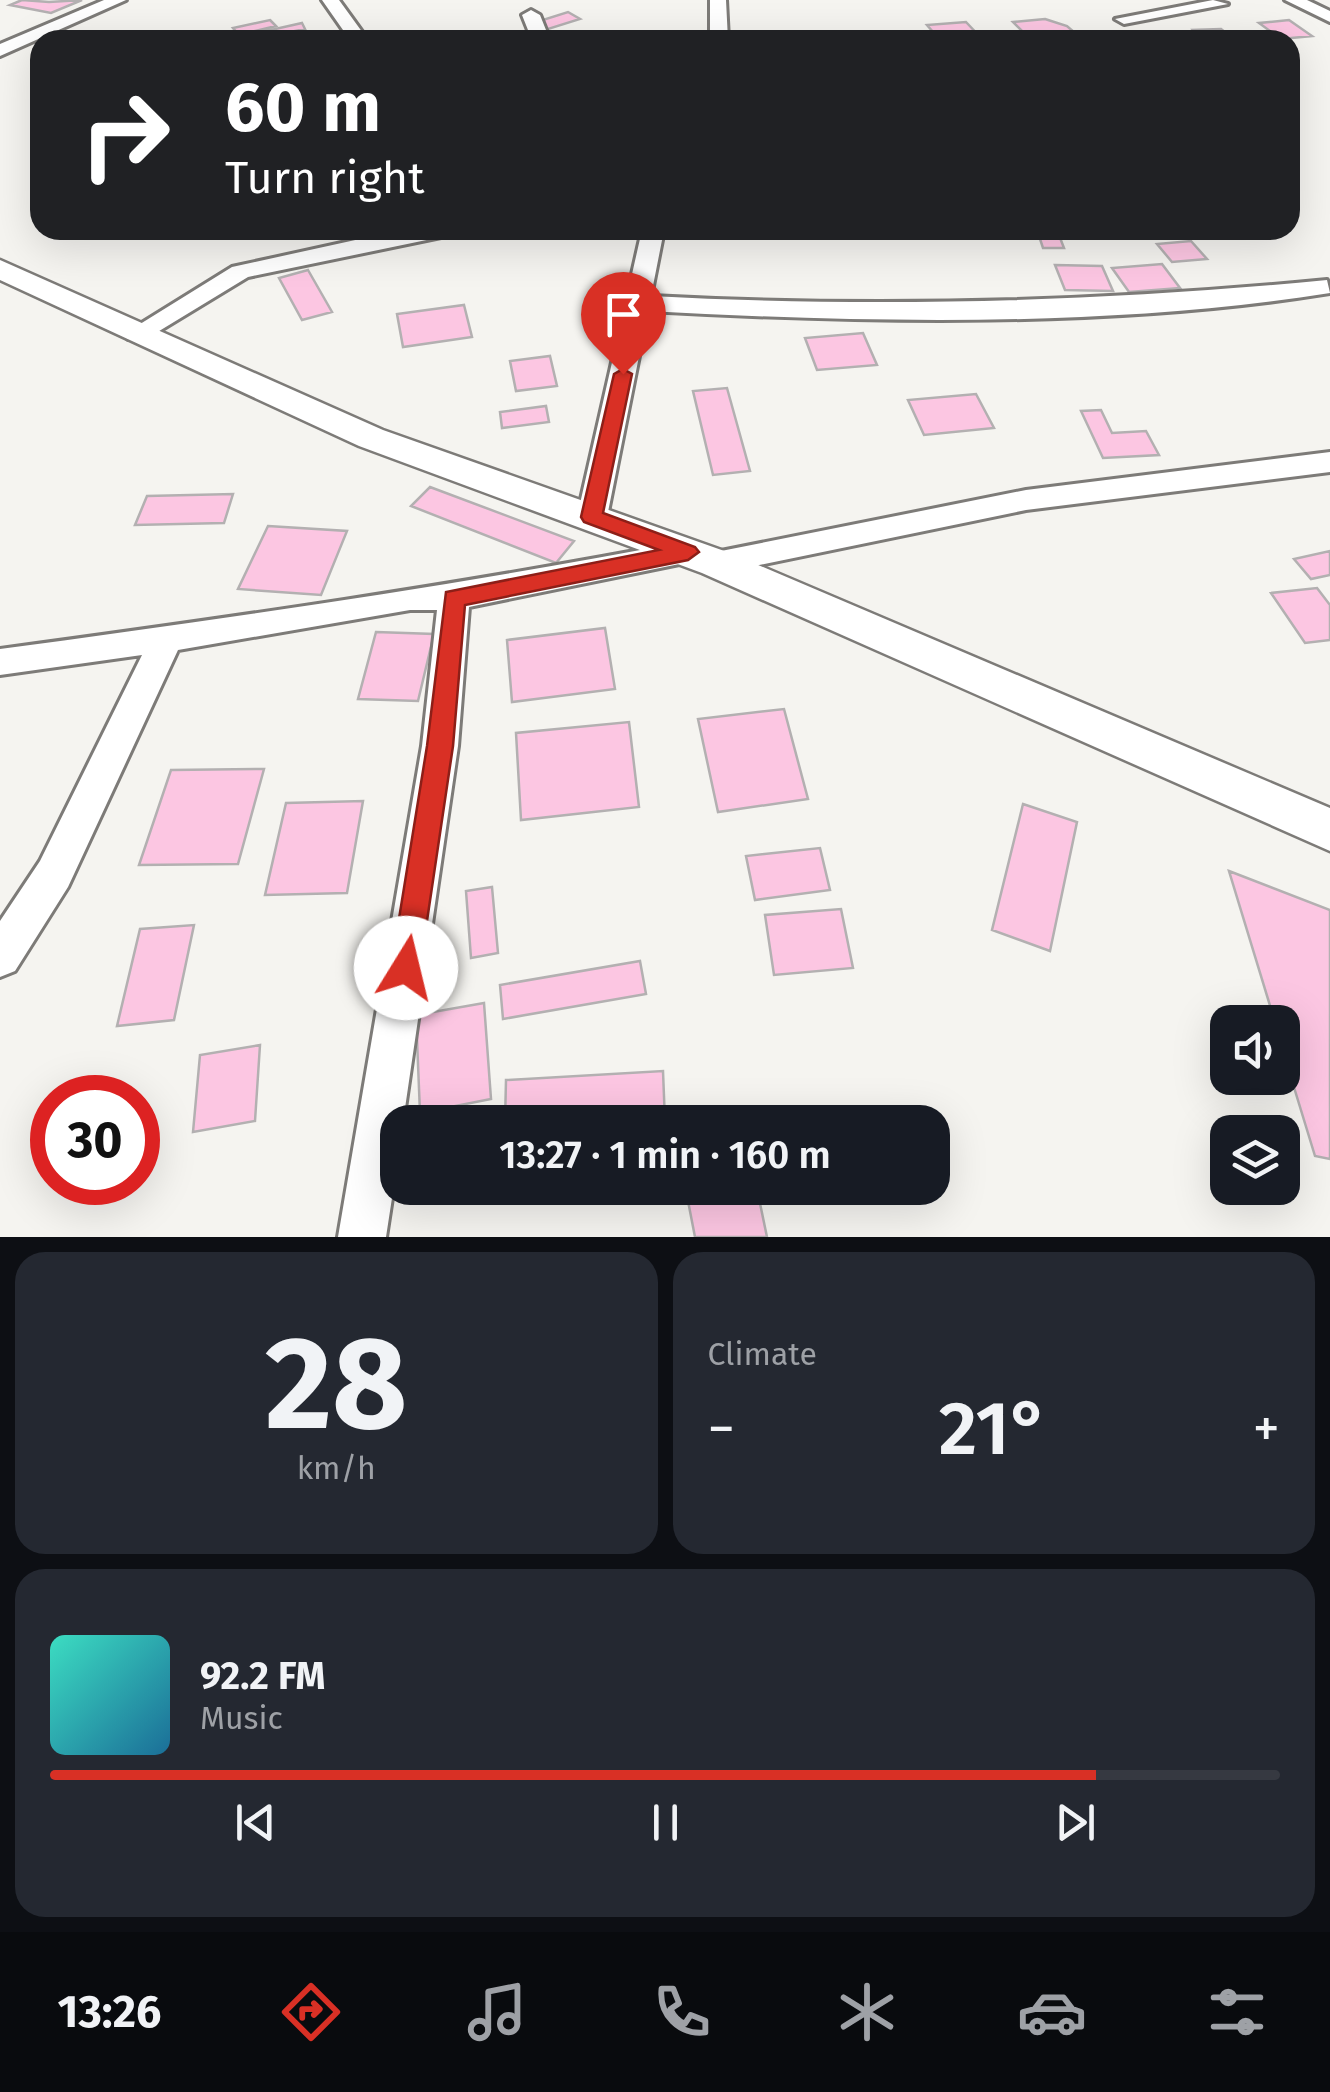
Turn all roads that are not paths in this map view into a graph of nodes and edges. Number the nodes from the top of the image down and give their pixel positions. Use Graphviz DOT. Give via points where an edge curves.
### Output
graph roads {
  1 [pos="118,0"];
  2 [pos="330,0"];
  3 [pos="718,0"];
  4 [pos="1293,0"];
  5 [pos="1220,4"];
  6 [pos="531,15"];
  7 [pos="1330,17"];
  8 [pos="1124,19"];
  9 [pos="49,30"];
  10 [pos="352,30"];
  11 [pos="537,30"];
  12 [pos="719,30"];
  13 [pos="30,38"];
  14 [pos="0,51"];
  15 [pos="384,240"];
  16 [pos="651,240"];
  17 [pos="0,269"];
  18 [pos="1327,287"];
  19 [pos="638,303"];
  20 [pos="136,334"];
  21 [pos="1330,462"];
  22 [pos="592,517"];
  23 [pos="702,557"];
  24 [pos="454,598"];
  25 [pos="168,636"];
  26 [pos="0,662"];
  27 [pos="1330,830"];
  28 [pos="0,957"];
  29 [pos="362,1237"];
  1 -- 9 [label="street"];
  2 -- 10 [label="street"];
  3 -- 12 [label="street"];
  4 -- 7 [label="street"];
  5 -- 8 [label="street"];
  6 -- 11 [label="street"];
  13 -- 14 [label="street"];
  15 -- 20 [label="street" via="240,272"];
  16 -- 19 [label="street"];
  17 -- 20 [label="street"];
  18 -- 19 [label="street" via="1185,302 924,314"];
  19 -- 22 [label="street"];
  20 -- 22 [label="street" via="370,438"];
  21 -- 23 [label="street" via="1026,500"];
  22 -- 23 [label="street"];
  23 -- 24 [label="street"];
  23 -- 27 [label="street"];
  24 -- 25 [label="street" via="410,598"];
  24 -- 29 [label="street" via="440,746"];
  25 -- 26 [label="street"];
  25 -- 28 [label="street" via="54,874"];
}
